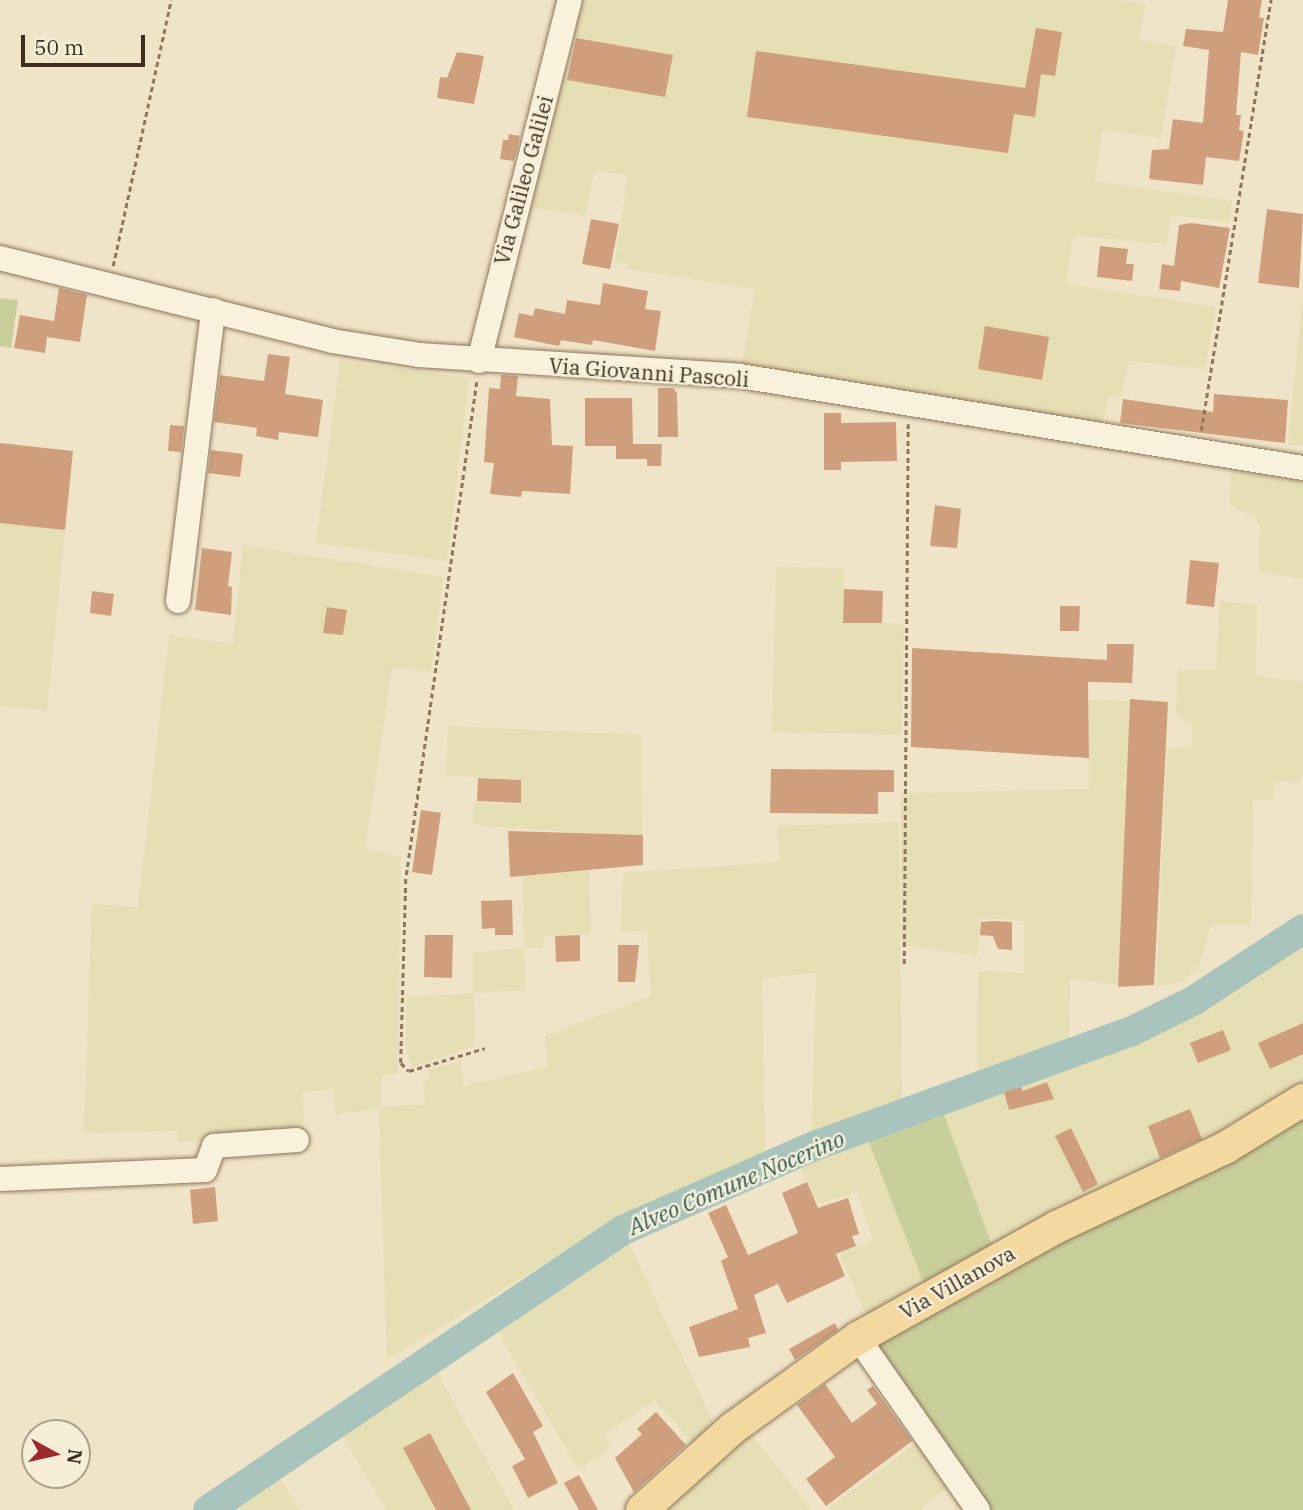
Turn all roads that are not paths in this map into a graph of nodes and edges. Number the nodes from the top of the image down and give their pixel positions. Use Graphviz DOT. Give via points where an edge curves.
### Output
graph roads {
  1 [pos="570,0"];
  2 [pos="0,258"];
  3 [pos="213,310"];
  4 [pos="479,361"];
  5 [pos="1303,468"];
  6 [pos="178,601"];
  7 [pos="1303,1100"];
  8 [pos="298,1140"];
  9 [pos="0,1180"];
  10 [pos="858,1338"];
  11 [pos="642,1510"];
  12 [pos="978,1510"];
  1 -- 4 [label="street, Via Galileo Galilei"];
  2 -- 3 [label="street, Via Giovanni Pascoli"];
  3 -- 4 [label="street, Via Giovanni Pascoli" via="332,341"];
  3 -- 6 [label="street"];
  4 -- 5 [label="street, Via Giovanni Pascoli" via="740,376"];
  7 -- 10 [label="main road, Via Villanova" via="1225,1148 1056,1227"];
  8 -- 9 [label="street" via="214,1146 205,1171"];
  10 -- 11 [label="main road, Via Villanova" via="733,1428"];
  10 -- 12 [label="street"];
}
